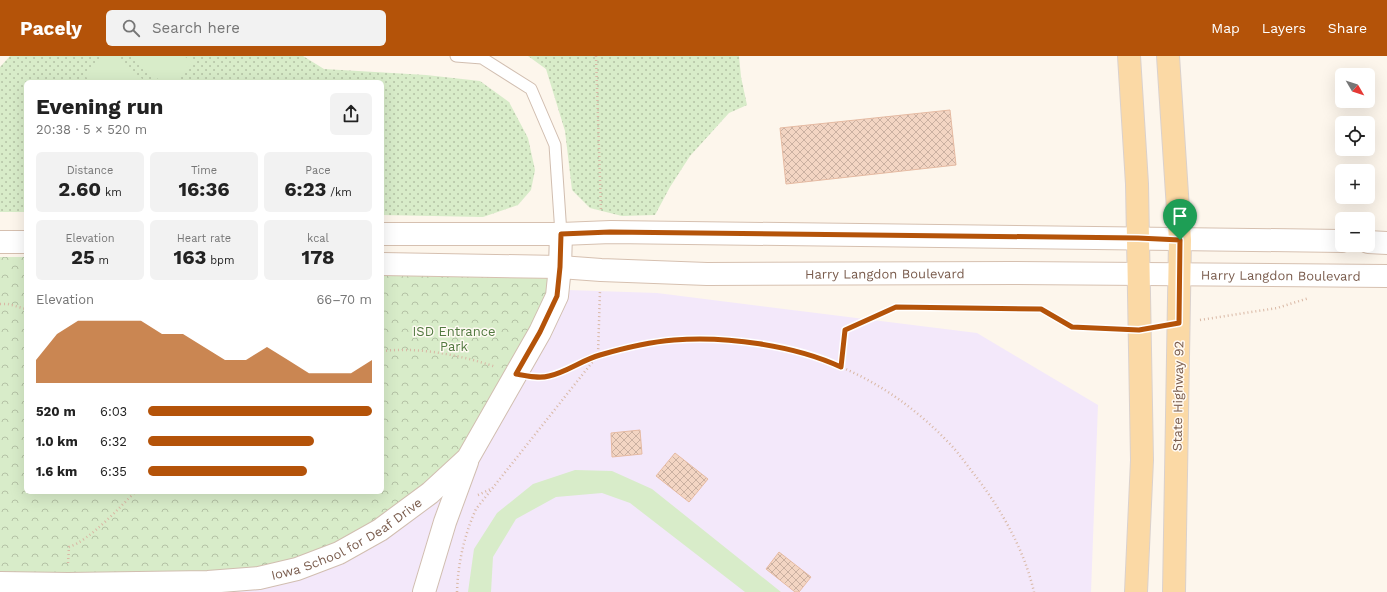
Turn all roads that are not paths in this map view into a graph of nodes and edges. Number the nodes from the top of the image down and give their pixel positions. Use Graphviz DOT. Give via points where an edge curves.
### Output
graph roads {
  1 [pos="456,56"];
  2 [pos="1129,56"];
  3 [pos="1168,56"];
  4 [pos="481,57"];
  5 [pos="384,234"];
  6 [pos="561,234"];
  7 [pos="1138,238"];
  8 [pos="1180,240"];
  9 [pos="1335,241"];
  10 [pos="0,242"];
  11 [pos="24,242"];
  12 [pos="1375,242"];
  13 [pos="1387,243"];
  14 [pos="384,264"];
  15 [pos="560,267"];
  16 [pos="1138,274"];
  17 [pos="1180,275"];
  18 [pos="1387,276"];
  19 [pos="468,458"];
  20 [pos="0,583"];
  21 [pos="216,587"];
  22 [pos="424,592"];
  23 [pos="1136,592"];
  24 [pos="1174,592"];
  1 -- 4 [label="lane"];
  2 -- 7 [label="main road"];
  3 -- 8 [label="main road, State Highway 92"];
  4 -- 6 [label="lane" via="531,89 555,145"];
  5 -- 6 [label="main road"];
  6 -- 7 [label="main road" via="602,232"];
  6 -- 15 [label="main road, Iowa School for Deaf Drive"];
  7 -- 8 [label="main road"];
  7 -- 16 [label="main road"];
  8 -- 9 [label="main road"];
  8 -- 17 [label="main road, State Highway 92"];
  10 -- 11 [label="main road"];
  12 -- 13 [label="main road"];
  14 -- 15 [label="main road, Harry Langdon Boulevard"];
  15 -- 16 [label="main road, Harry Langdon Boulevard" via="707,274"];
  15 -- 19 [label="main road, Iowa School for Deaf Drive" via="557,296 540,332"];
  16 -- 17 [label="main road, Harry Langdon Boulevard"];
  16 -- 23 [label="main road" via="1142,460"];
  17 -- 18 [label="main road, Harry Langdon Boulevard"];
  17 -- 24 [label="main road, State Highway 92"];
  19 -- 21 [label="main road, Iowa School for Deaf Drive" via="409,510 339,553 297,569"];
  19 -- 22 [label="main road, Iowa School for Deaf Drive" via="444,522"];
  20 -- 21 [label="main road, Iowa School for Deaf Drive"];
}
